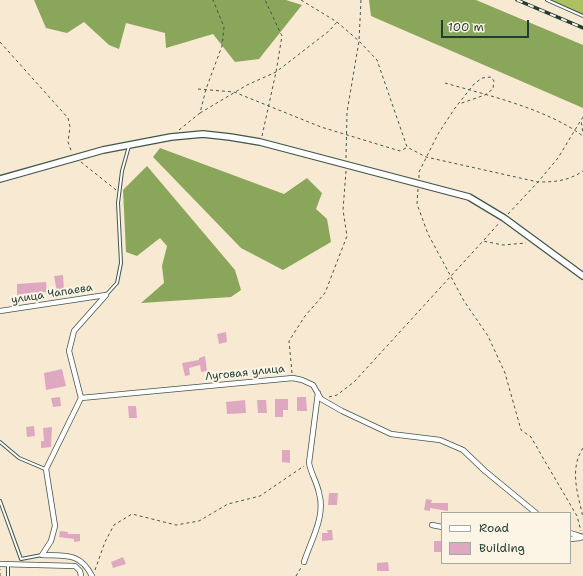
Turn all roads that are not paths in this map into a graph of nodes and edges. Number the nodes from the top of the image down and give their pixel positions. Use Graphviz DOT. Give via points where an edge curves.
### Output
graph roads {
  1 [pos="547,0"];
  2 [pos="583,16"];
  3 [pos="128,145"];
  4 [pos="0,179"];
  5 [pos="583,276"];
  6 [pos="106,295"];
  7 [pos="0,311"];
  8 [pos="318,393"];
  9 [pos="80,398"];
  10 [pos="0,442"];
  11 [pos="46,469"];
  12 [pos="0,501"];
  13 [pos="535,512"];
  14 [pos="432,525"];
  15 [pos="441,527"];
  16 [pos="571,533"];
  17 [pos="583,537"];
  18 [pos="571,539"];
  19 [pos="42,555"];
  20 [pos="304,562"];
  21 [pos="0,564"];
  22 [pos="9,564"];
  23 [pos="41,564"];
  24 [pos="8,576"];
  25 [pos="81,576"];
  26 [pos="92,576"];
  1 -- 2 [label="lane"];
  3 -- 4 [label="street"];
  3 -- 5 [label="street" via="203,134 260,142 469,197 504,218"];
  3 -- 6 [label="lane" via="119,193 121,263 117,283"];
  6 -- 7 [label="street, улица Чапаева"];
  6 -- 9 [label="street" via="74,331 69,351"];
  8 -- 9 [label="street, Луговая улица" via="314,385 293,378"];
  8 -- 13 [label="street, Луговая улица" via="321,399 342,411 391,434 440,440 463,450"];
  8 -- 20 [label="street" via="309,463 310,472 320,493 321,516"];
  9 -- 11 [label="street"];
  10 -- 11 [label="lane" via="19,458"];
  11 -- 19 [label="street" via="55,526 51,541"];
  12 -- 19 [label="lane" via="21,558"];
  14 -- 15 [label="street"];
  16 -- 17 [label="street"];
  17 -- 18 [label="street"];
  19 -- 23 [label="street"];
  19 -- 26 [label="street" via="74,556 88,568"];
  21 -- 22 [label="street"];
  22 -- 23 [label="street"];
  22 -- 24 [label="lane"];
  23 -- 25 [label="street" via="75,566"];
}
